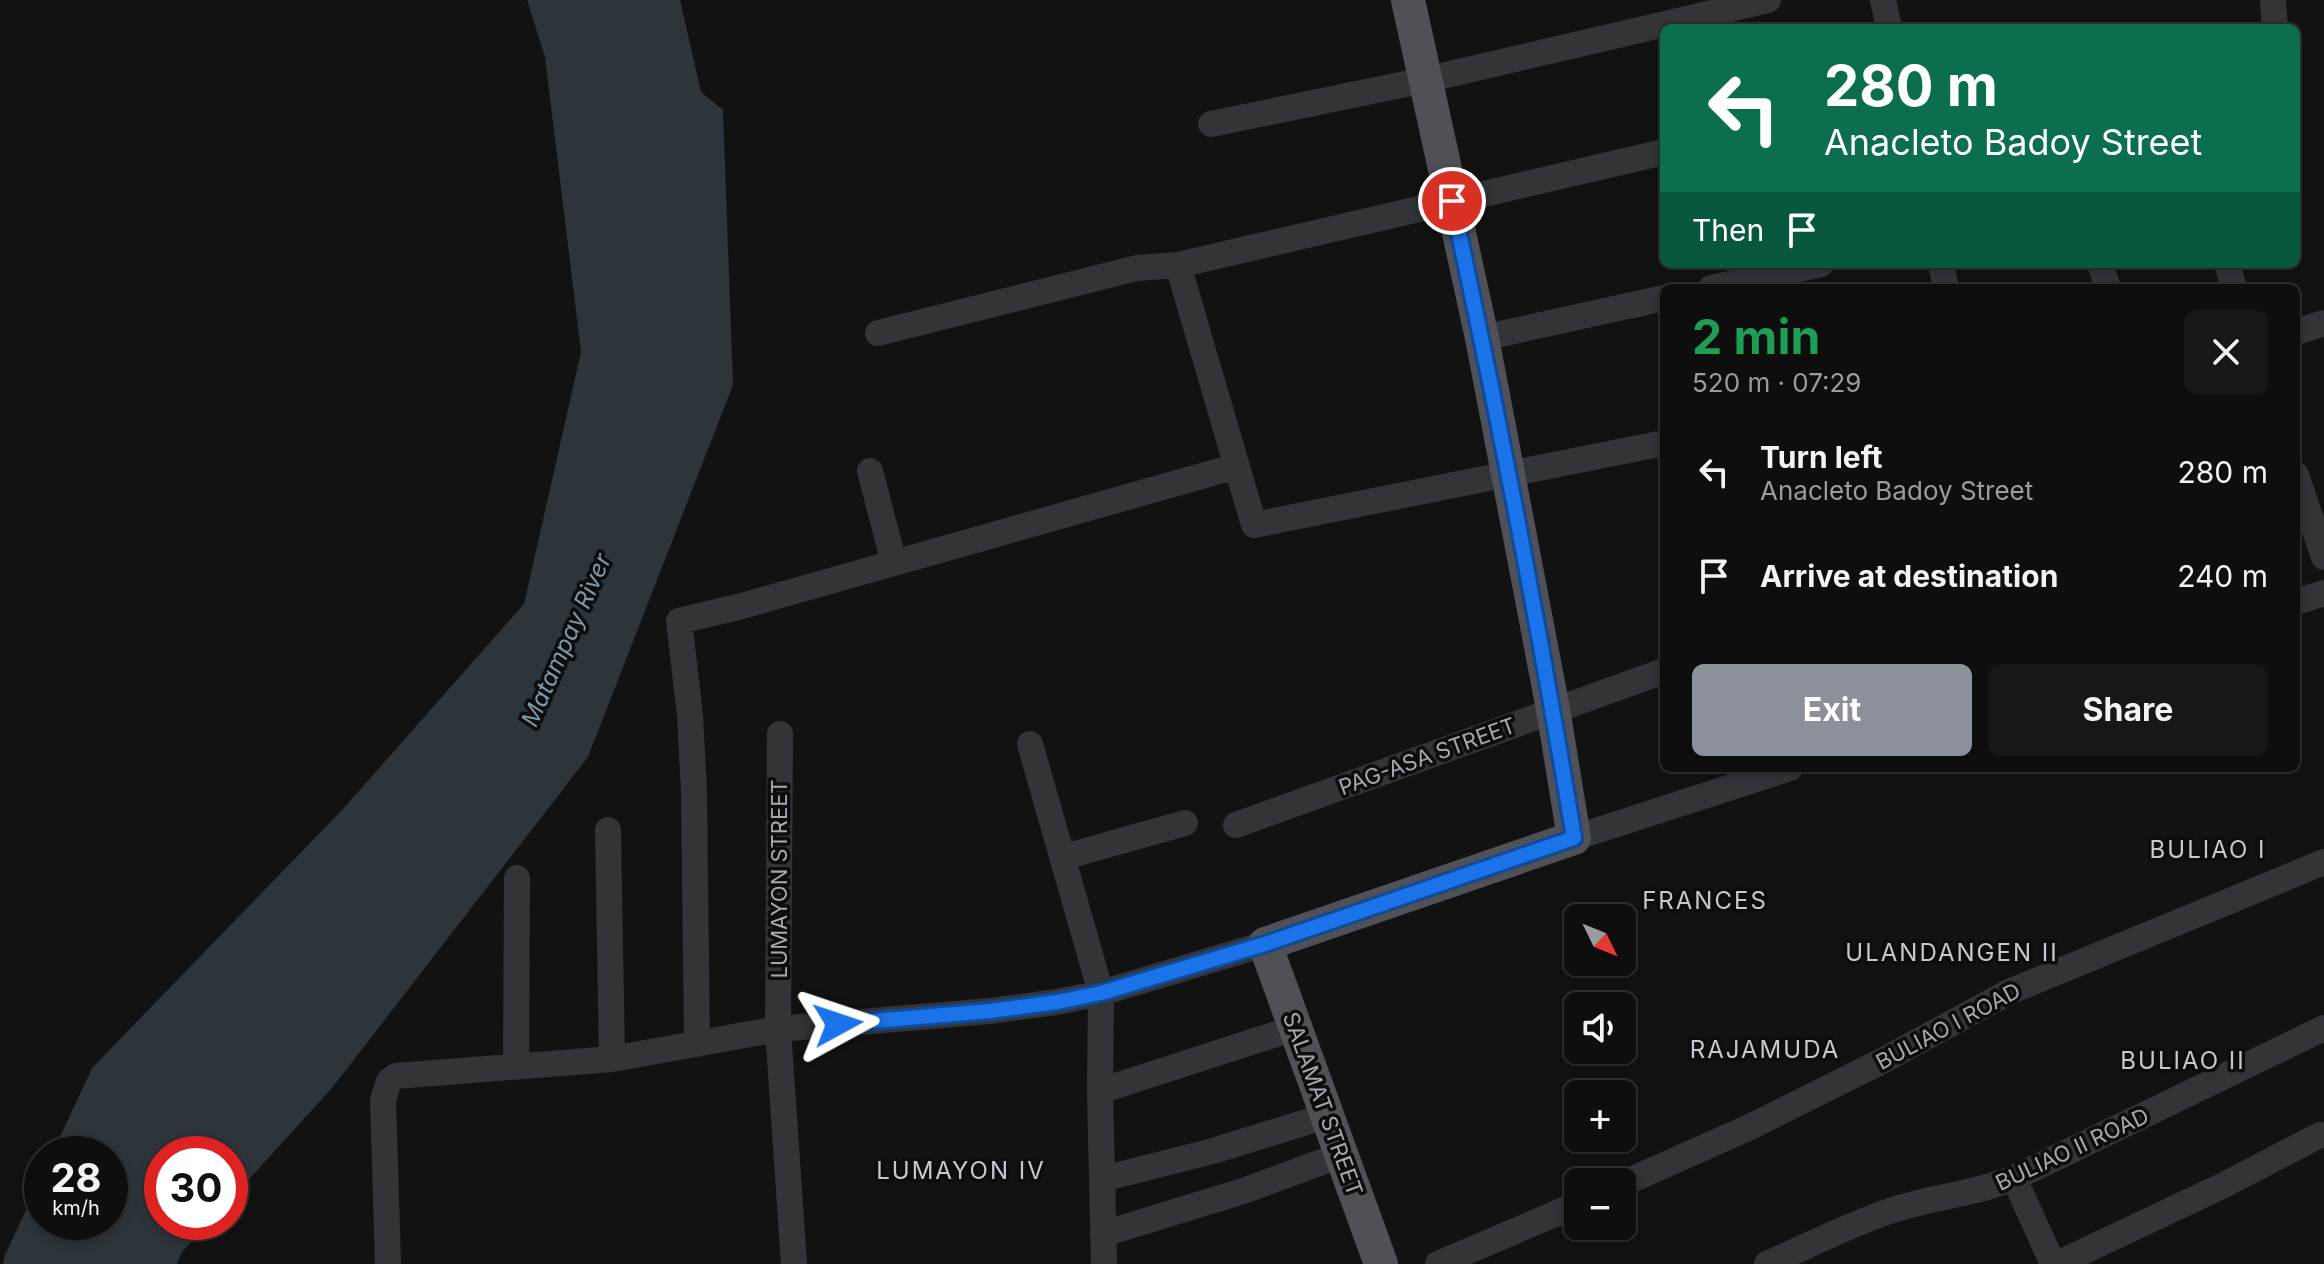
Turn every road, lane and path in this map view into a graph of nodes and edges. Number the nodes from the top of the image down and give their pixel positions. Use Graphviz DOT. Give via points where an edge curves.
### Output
graph roads {
  1 [pos="1408,0"];
  2 [pos="1768,0"];
  3 [pos="1883,0"];
  4 [pos="2273,0"];
  5 [pos="1665,24"];
  6 [pos="1888,24"];
  7 [pos="2275,24"];
  8 [pos="1660,25"];
  9 [pos="1425,80"];
  10 [pos="1211,124"];
  11 [pos="1660,153"];
  12 [pos="1452,201"];
  13 [pos="1178,265"];
  14 [pos="1803,268"];
  15 [pos="1729,284"];
  16 [pos="1660,299"];
  17 [pos="2324,323"];
  18 [pos="2300,331"];
  19 [pos="878,333"];
  20 [pos="1482,338"];
  21 [pos="1660,444"];
  22 [pos="1237,466"];
  23 [pos="870,471"];
  24 [pos="1508,475"];
  25 [pos="2300,487"];
  26 [pos="2324,557"];
  27 [pos="894,563"];
  28 [pos="2324,593"];
  29 [pos="2300,601"];
  30 [pos="1660,672"];
  31 [pos="1553,709"];
  32 [pos="780,734"];
  33 [pos="1030,744"];
  34 [pos="1778,772"];
  35 [pos="1185,823"];
  36 [pos="1236,825"];
  37 [pos="608,830"];
  38 [pos="1574,838"];
  39 [pos="1064,857"];
  40 [pos="2324,862"];
  41 [pos="517,878"];
  42 [pos="1265,944"];
  43 [pos="1101,993"];
  44 [pos="1295,1028"];
  45 [pos="2324,1028"];
  46 [pos="778,1029"];
  47 [pos="697,1044"];
  48 [pos="612,1059"];
  49 [pos="516,1065"];
  50 [pos="1100,1091"];
  51 [pos="1326,1116"];
  52 [pos="2320,1135"];
  53 [pos="1341,1155"];
  54 [pos="1636,1178"];
  55 [pos="2014,1178"];
  56 [pos="1102,1179"];
  57 [pos="1564,1210"];
  58 [pos="1103,1234"];
  59 [pos="388,1264"];
  60 [pos="794,1264"];
  61 [pos="1104,1264"];
  62 [pos="1381,1264"];
  63 [pos="1438,1264"];
  64 [pos="1767,1264"];
  65 [pos="2055,1264"];
  1 -- 9 [label="main road"];
  2 -- 5 [label="street"];
  3 -- 6 [label="street"];
  4 -- 7 [label="street"];
  8 -- 9 [label="street"];
  9 -- 10 [label="street"];
  9 -- 12 [label="main road"];
  11 -- 12 [label="street"];
  12 -- 13 [label="street"];
  12 -- 20 [label="main road"];
  13 -- 19 [label="street" via="1137,268"];
  13 -- 22 [label="street"];
  14 -- 15 [label="street"];
  16 -- 20 [label="street"];
  17 -- 18 [label="street"];
  20 -- 24 [label="main road"];
  21 -- 24 [label="street"];
  22 -- 24 [label="street" via="1254,525"];
  22 -- 27 [label="street"];
  23 -- 27 [label="street"];
  24 -- 31 [label="main road"];
  25 -- 26 [label="street"];
  27 -- 47 [label="street" via="679,621 693,768"];
  28 -- 29 [label="street"];
  30 -- 31 [label="street, PAG-ASA STREET"];
  31 -- 36 [label="street, PAG-ASA STREET"];
  31 -- 38 [label="main road"];
  32 -- 46 [label="street, LUMAYON STREET"];
  33 -- 39 [label="street"];
  34 -- 38 [label="street"];
  35 -- 39 [label="street"];
  37 -- 48 [label="street"];
  38 -- 42 [label="main road"];
  39 -- 43 [label="street"];
  40 -- 54 [label="street, BULIAO I ROAD" via="2009,992 1869,1068"];
  41 -- 49 [label="street"];
  42 -- 43 [label="street"];
  42 -- 44 [label="main road, SALAMAT STREET"];
  43 -- 46 [label="street" via="990,1011"];
  43 -- 50 [label="street"];
  44 -- 50 [label="street"];
  44 -- 51 [label="main road, SALAMAT STREET"];
  45 -- 55 [label="street, BULIAO II ROAD"];
  46 -- 47 [label="street"];
  46 -- 60 [label="street, LUMAYON STREET"];
  47 -- 48 [label="street"];
  48 -- 49 [label="street"];
  49 -- 59 [label="street" via="402,1074 389,1081 383,1100"];
  50 -- 56 [label="street"];
  51 -- 53 [label="main road, SALAMAT STREET"];
  51 -- 56 [label="street"];
  52 -- 65 [label="street"];
  53 -- 58 [label="street"];
  53 -- 62 [label="main road, SALAMAT STREET"];
  55 -- 64 [label="street, BULIAO II ROAD" via="1891,1211"];
  55 -- 65 [label="street"];
  56 -- 58 [label="street"];
  57 -- 63 [label="street"];
  58 -- 61 [label="street"];
}
